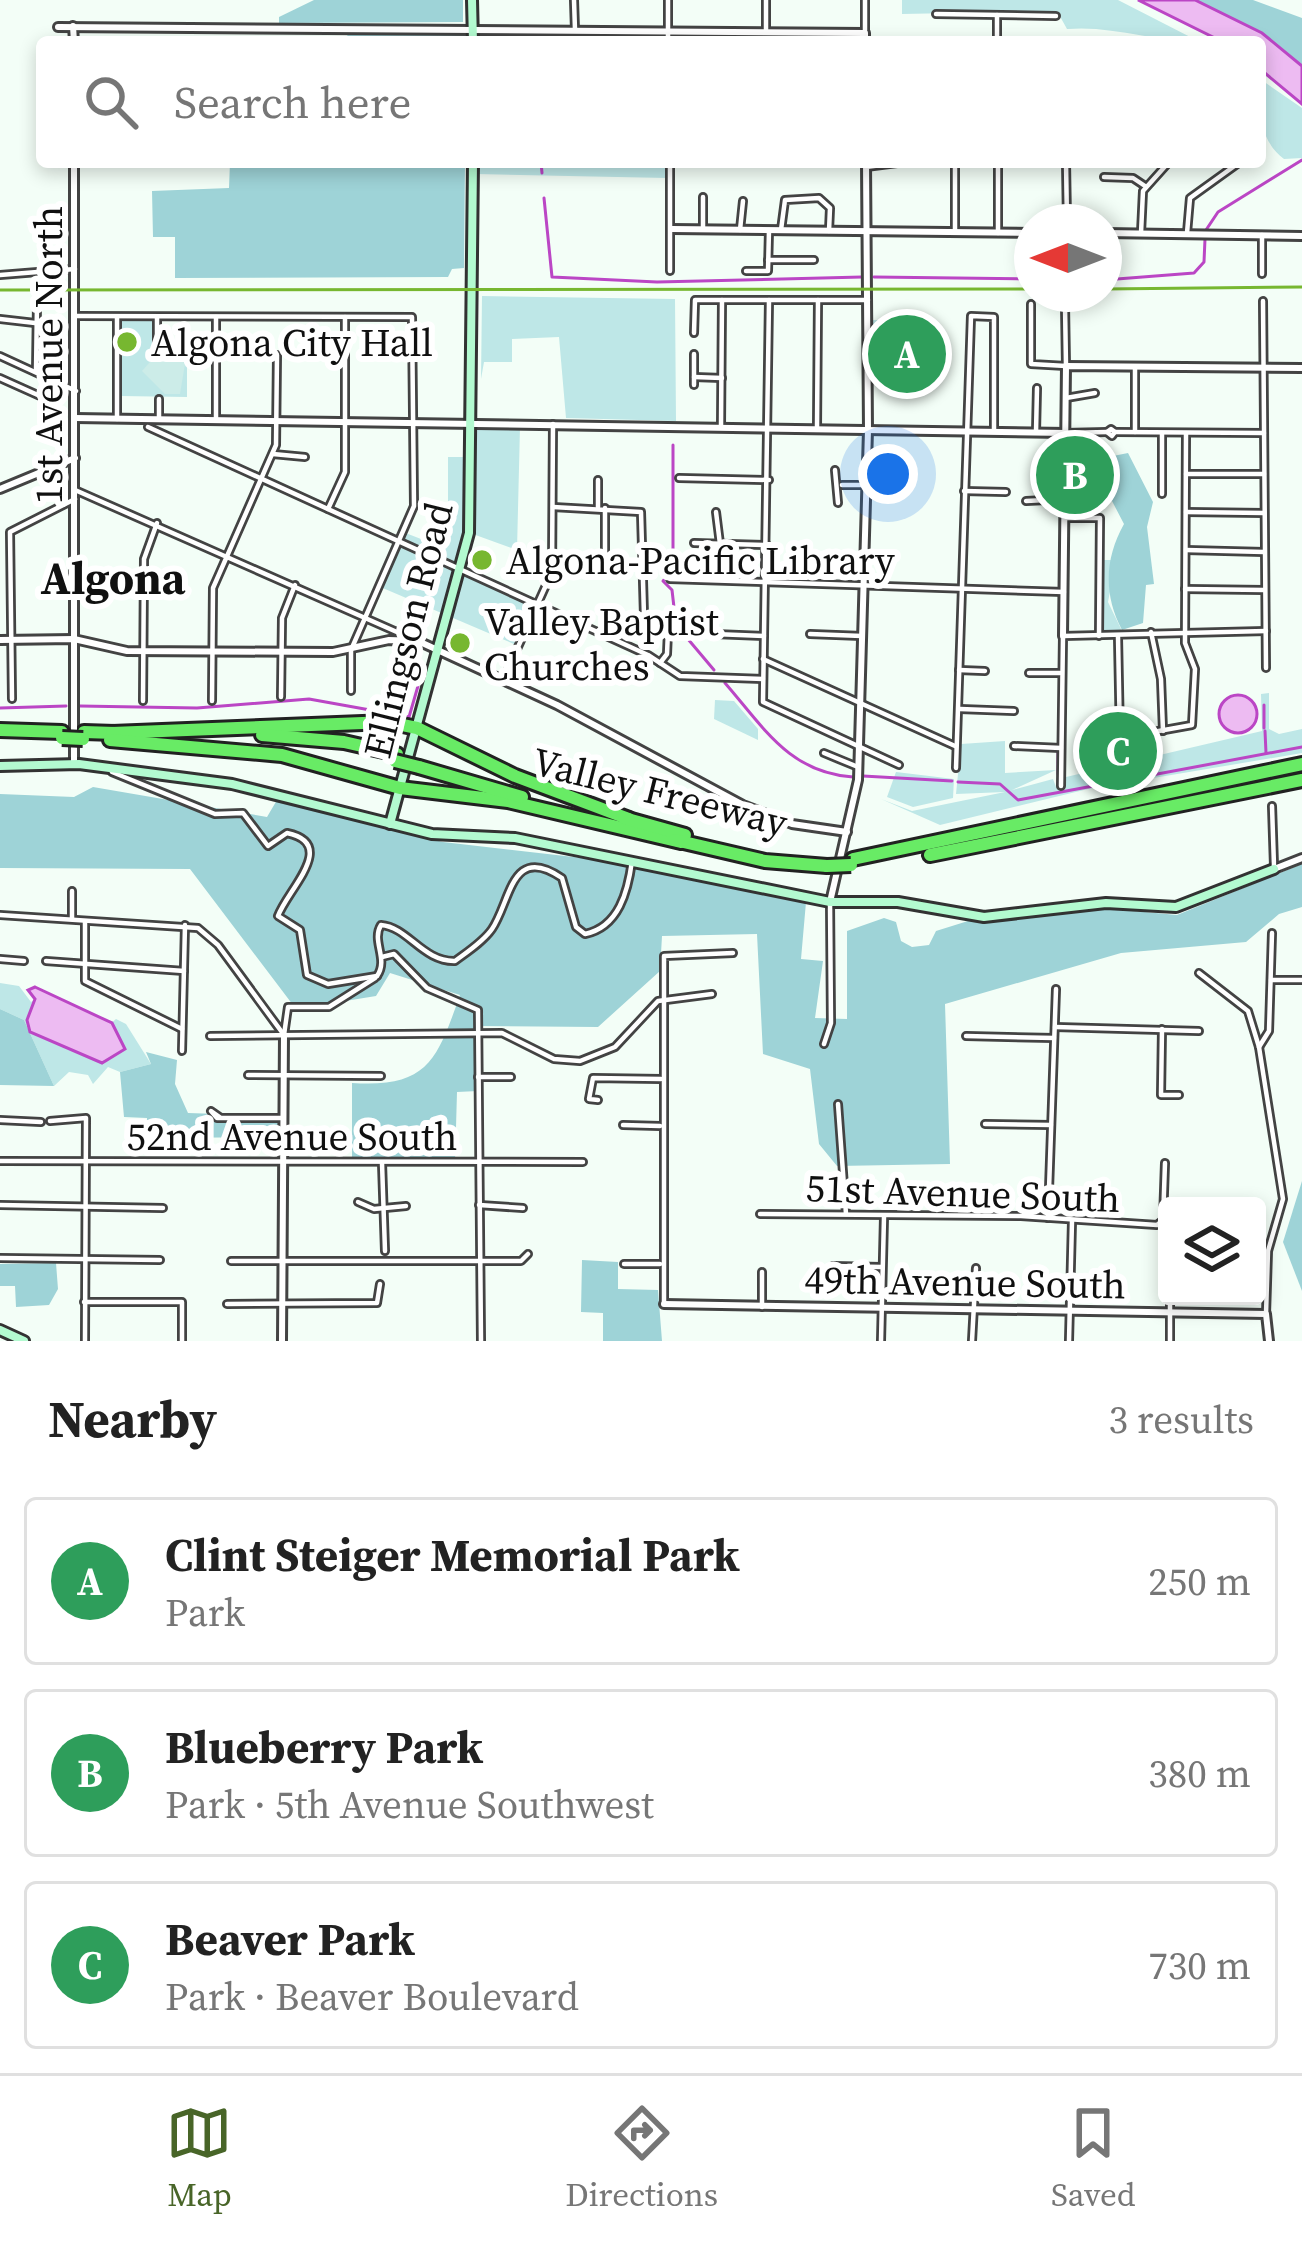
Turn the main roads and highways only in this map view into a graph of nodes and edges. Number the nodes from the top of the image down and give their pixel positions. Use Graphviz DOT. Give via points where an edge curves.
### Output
graph roads {
  1 [pos="472,0"];
  2 [pos="472,36"];
  3 [pos="472,168"];
  4 [pos="417,728"];
  5 [pos="0,734"];
  6 [pos="111,736"];
  7 [pos="419,764"];
  8 [pos="1302,764"];
  9 [pos="0,766"];
  10 [pos="1302,780"];
  11 [pos="400,788"];
  12 [pos="629,819"];
  13 [pos="390,824"];
  14 [pos="681,842"];
  15 [pos="828,862"];
  16 [pos="852,862"];
  17 [pos="1274,869"];
  18 [pos="0,1330"];
  19 [pos="23,1341"];
  1 -- 2 [label="main road"];
  3 -- 4 [label="main road, Ellingson Road" via="472,514"];
  4 -- 6 [label="highway" via="364,720"];
  4 -- 11 [label="main road, Ellingson Road"];
  4 -- 12 [label="highway"];
  5 -- 6 [label="highway, Valley Freeway, bridge"];
  6 -- 7 [label="highway, Valley Freeway, bridge" via="304,737"];
  6 -- 11 [label="highway" via="282,755"];
  7 -- 12 [label="highway, Valley Freeway"];
  7 -- 14 [label="highway, Valley Freeway"];
  8 -- 16 [label="highway, Valley Freeway"];
  9 -- 13 [label="main road" via="98,766 247,787"];
  10 -- 16 [label="highway, Valley Freeway" via="923,856"];
  11 -- 13 [label="main road, Ellingson Road"];
  11 -- 14 [label="highway" via="508,801"];
  12 -- 15 [label="highway, Valley Freeway"];
  13 -- 17 [label="main road" via="441,836 515,838 830,902 898,902 996,917 1106,903 1176,908"];
  14 -- 15 [label="highway, Valley Freeway" via="765,861"];
  15 -- 16 [label="highway, Valley Freeway, bridge"];
  18 -- 19 [label="main road"];
}
